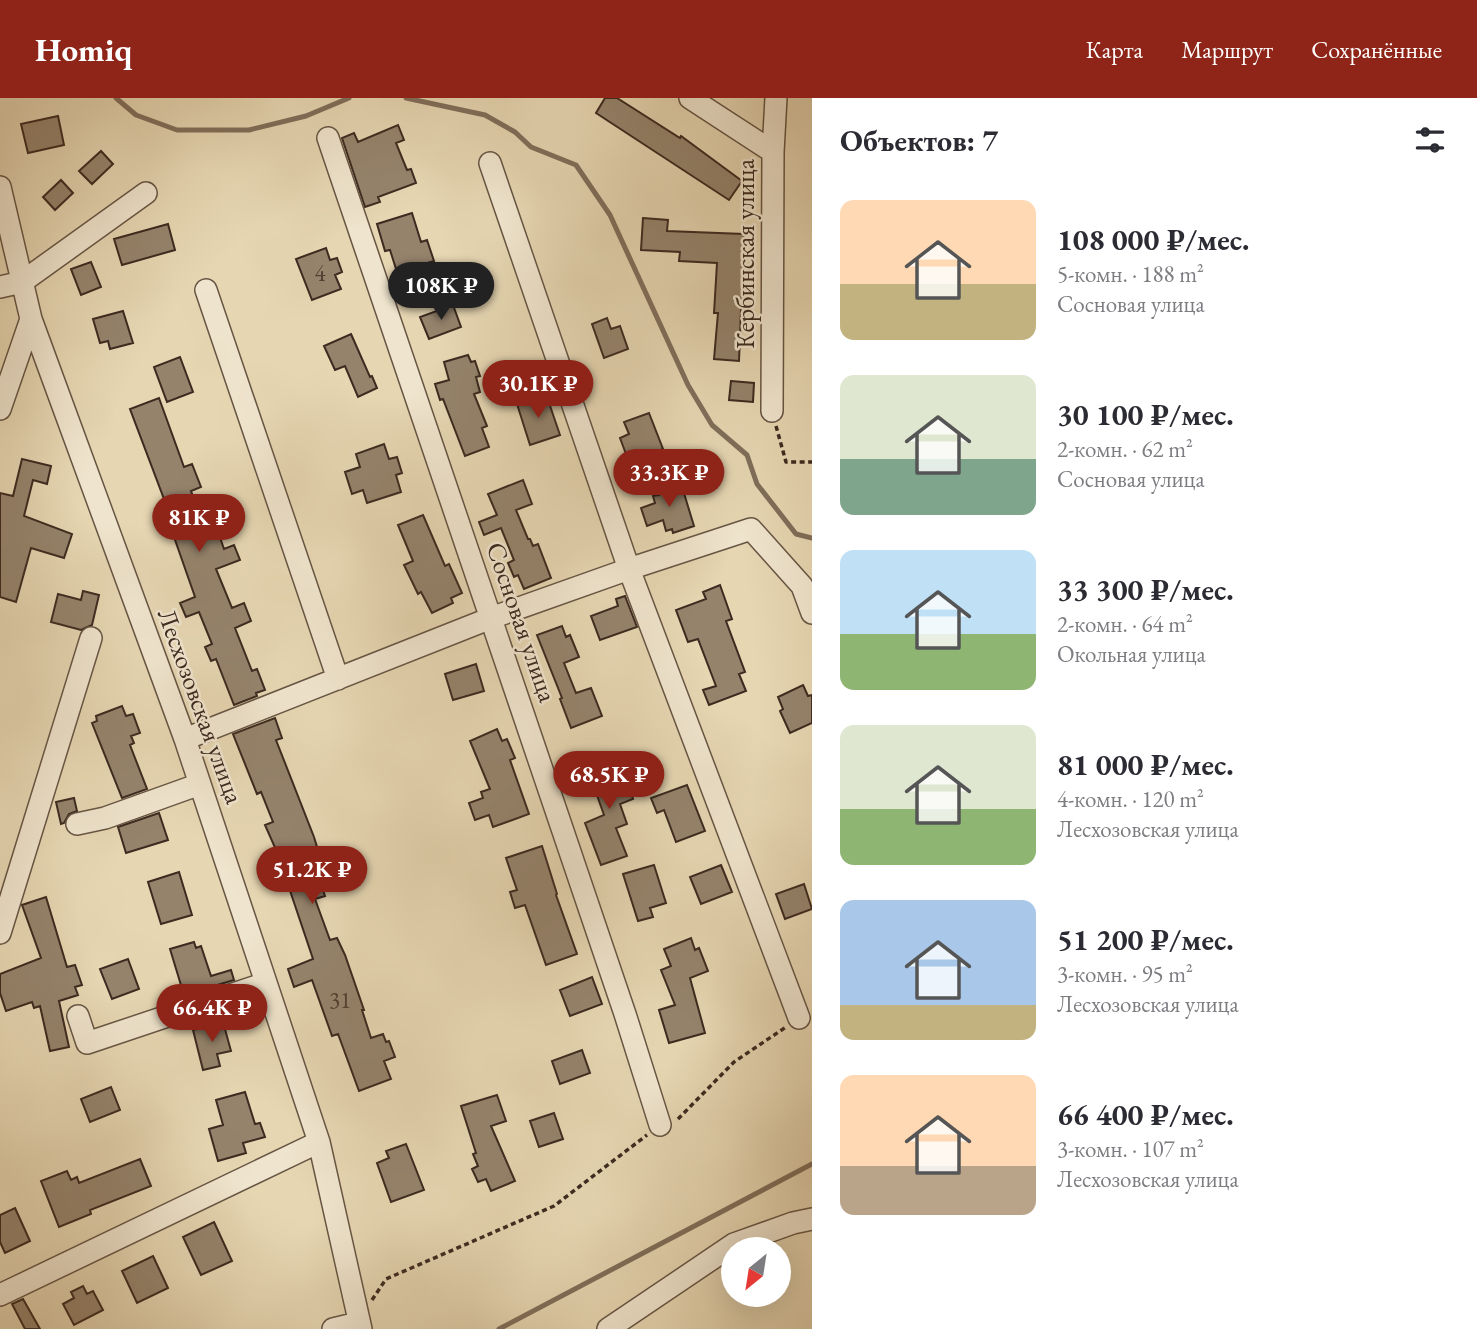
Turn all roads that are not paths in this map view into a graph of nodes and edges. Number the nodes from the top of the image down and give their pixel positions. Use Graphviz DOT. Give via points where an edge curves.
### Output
graph roads {
  1 [pos="690,98"];
  2 [pos="775,98"];
  3 [pos="328,138"];
  4 [pos="773,152"];
  5 [pos="490,163"];
  6 [pos="0,187"];
  7 [pos="146,193"];
  8 [pos="22,282"];
  9 [pos="0,287"];
  10 [pos="206,290"];
  11 [pos="31,319"];
  12 [pos="0,409"];
  13 [pos="772,411"];
  14 [pos="629,569"];
  15 [pos="812,613"];
  16 [pos="491,618"];
  17 [pos="91,638"];
  18 [pos="338,679"];
  19 [pos="185,739"];
  20 [pos="200,784"];
  21 [pos="76,824"];
  22 [pos="0,933"];
  23 [pos="266,982"];
  24 [pos="78,1016"];
  25 [pos="799,1018"];
  26 [pos="660,1125"];
  27 [pos="319,1142"];
  28 [pos="812,1219"];
  29 [pos="0,1295"];
  30 [pos="359,1326"];
  31 [pos="332,1329"];
  32 [pos="608,1329"];
  1 -- 4 [label="street"];
  2 -- 4 [label="street, Кербинская улица"];
  3 -- 16 [label="street, Сосновая улица"];
  4 -- 13 [label="street, Кербинская улица"];
  5 -- 14 [label="street"];
  6 -- 8 [label="street, Лесхозовская улица"];
  7 -- 8 [label="street"];
  8 -- 9 [label="street"];
  8 -- 11 [label="street, Лесхозовская улица"];
  10 -- 18 [label="street"];
  11 -- 12 [label="street"];
  11 -- 19 [label="street, Лесхозовская улица"];
  14 -- 15 [label="street" via="751,529 802,586"];
  14 -- 16 [label="street"];
  14 -- 25 [label="street"];
  16 -- 18 [label="street"];
  16 -- 26 [label="street, Сосновая улица"];
  17 -- 22 [label="street"];
  18 -- 19 [label="street"];
  19 -- 20 [label="street, Лесхозовская улица"];
  20 -- 21 [label="street"];
  20 -- 23 [label="street, Лесхозовская улица"];
  23 -- 24 [label="street" via="87,1042"];
  23 -- 27 [label="street, Лесхозовская улица"];
  27 -- 29 [label="street"];
  27 -- 30 [label="street, Лесхозовская улица"];
  28 -- 32 [label="street" via="734,1244"];
  30 -- 31 [label="street"];
}
